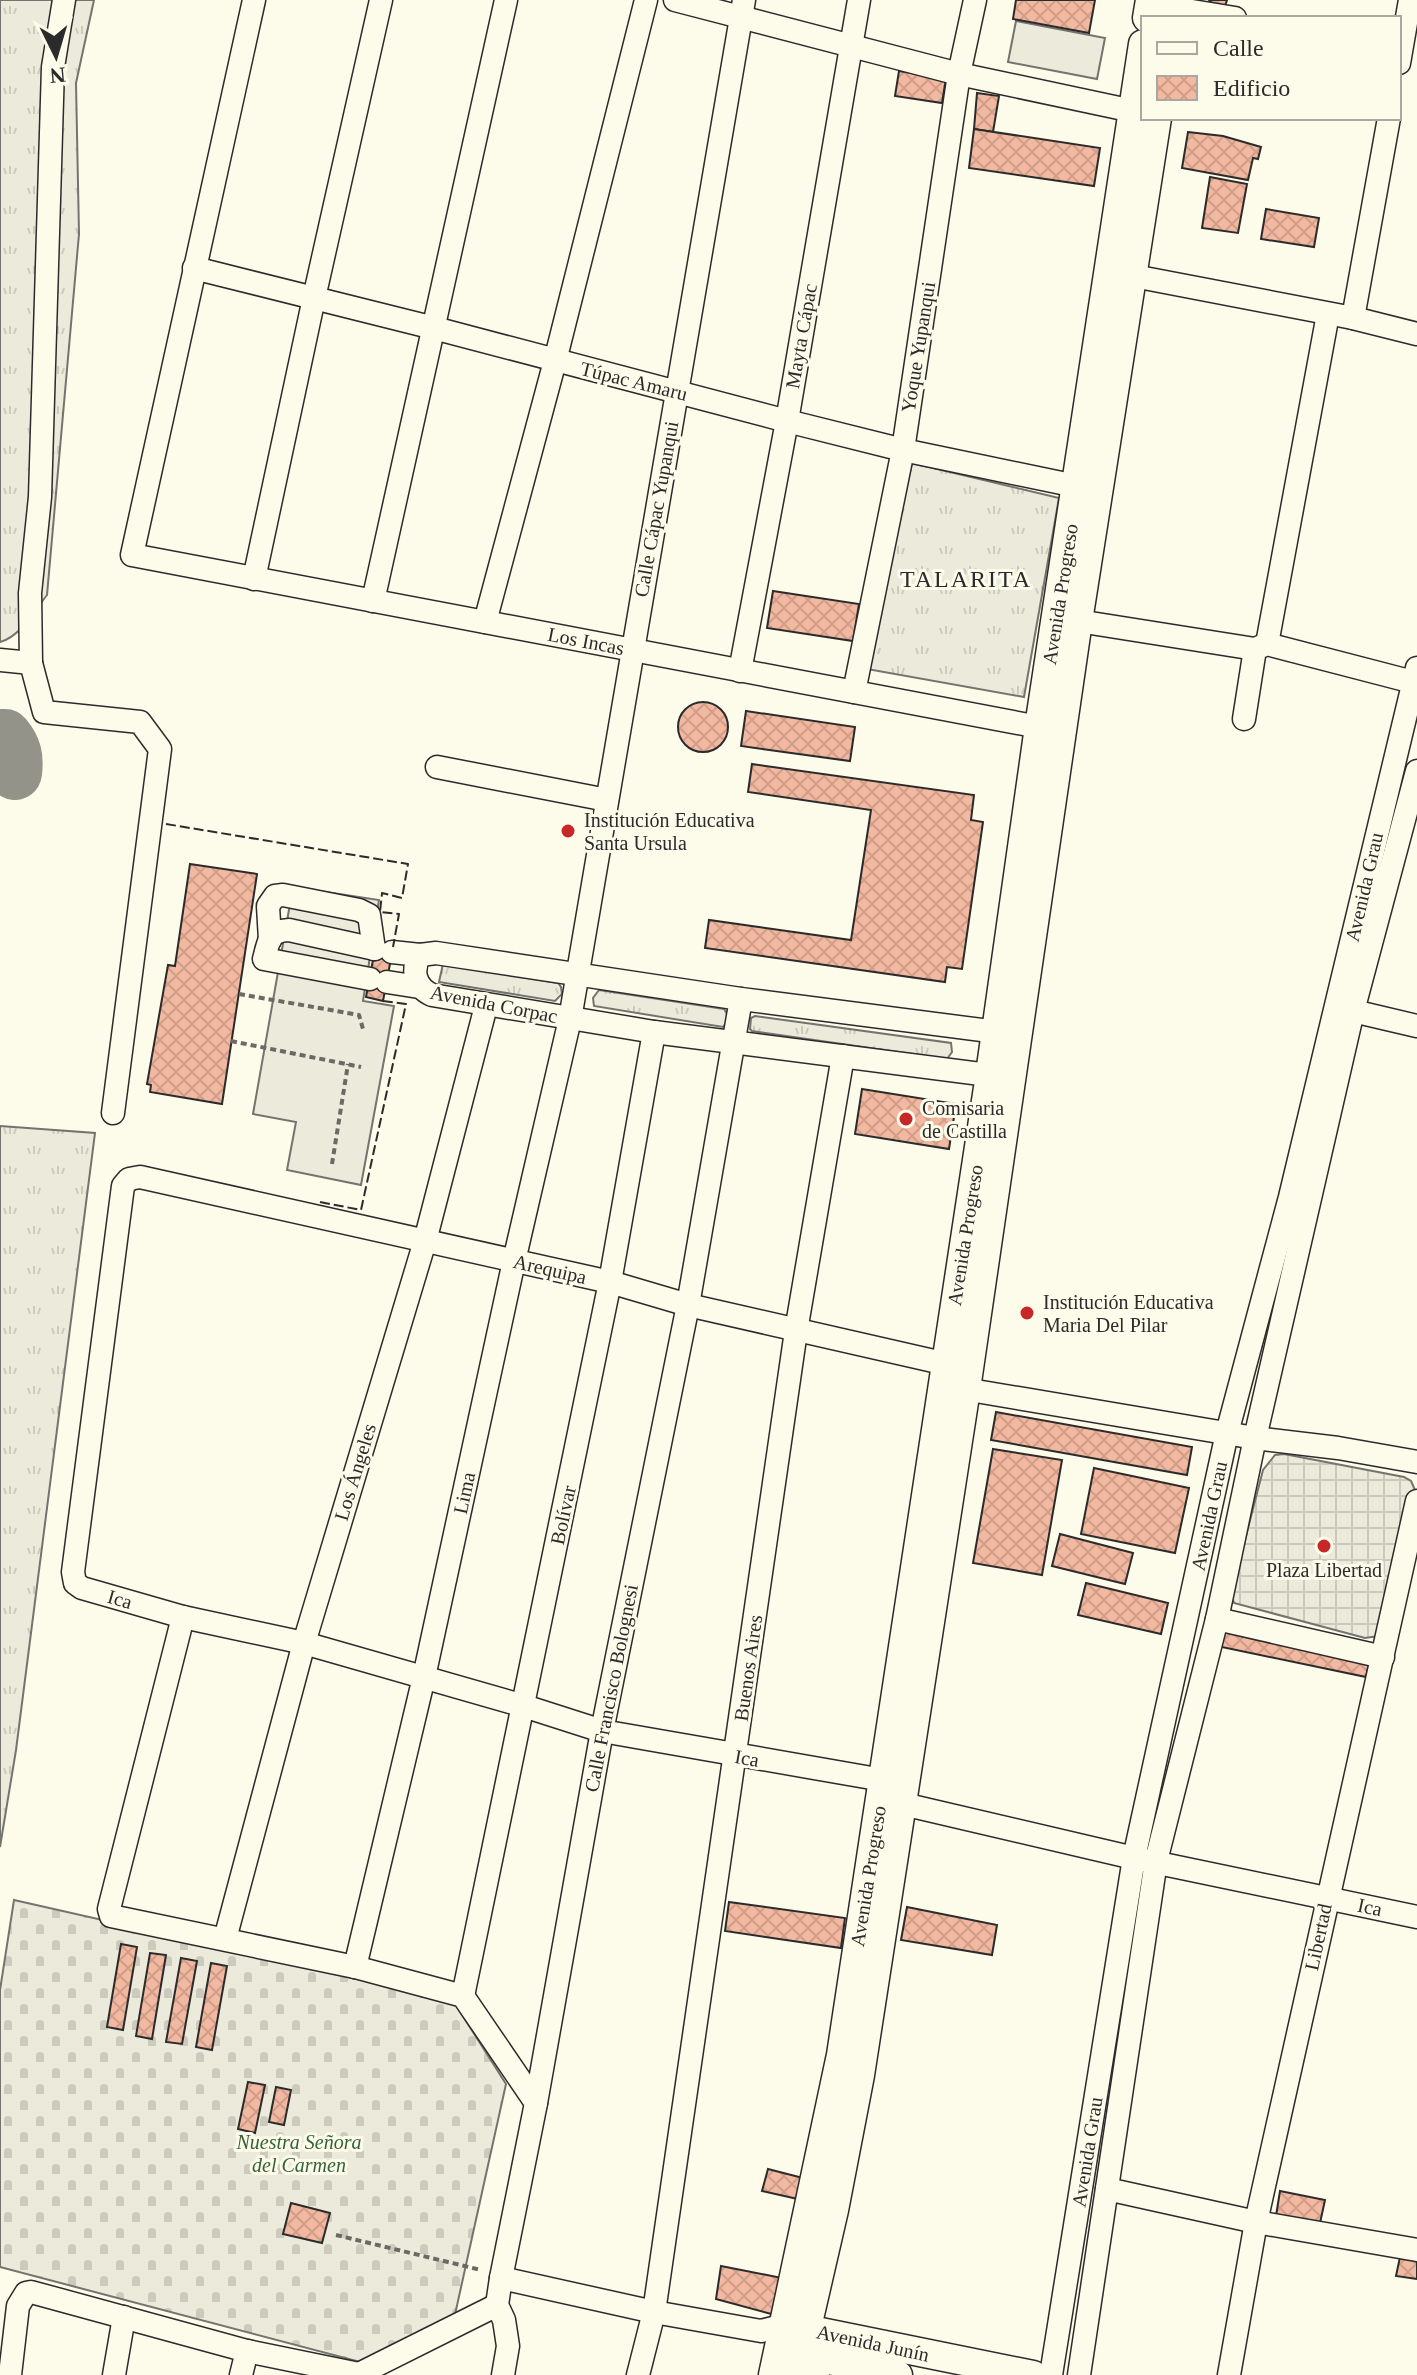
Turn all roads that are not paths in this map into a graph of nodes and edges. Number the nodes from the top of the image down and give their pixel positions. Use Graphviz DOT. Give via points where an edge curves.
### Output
graph roads {
  1 [pos="64,0"];
  2 [pos="254,0"];
  3 [pos="381,0"];
  4 [pos="506,0"];
  5 [pos="646,0"];
  6 [pos="675,0"];
  7 [pos="859,0"];
  8 [pos="975,0"];
  9 [pos="1410,0"];
  10 [pos="1167,6"];
  11 [pos="743,9"];
  12 [pos="1224,16"];
  13 [pos="852,45"];
  14 [pos="1401,46"];
  15 [pos="959,74"];
  16 [pos="1141,113"];
  17 [pos="1144,120"];
  18 [pos="1389,120"];
  19 [pos="194,268"];
  20 [pos="1120,274"];
  21 [pos="314,298"];
  22 [pos="1328,314"];
  23 [pos="1353,318"];
  24 [pos="434,328"];
  25 [pos="1417,334"];
  26 [pos="555,361"];
  27 [pos="677,392"];
  28 [pos="787,421"];
  29 [pos="903,450"];
  30 [pos="1076,486"];
  31 [pos="254,579"];
  32 [pos="373,601"];
  33 [pos="1078,621"];
  34 [pos="485,622"];
  35 [pos="1261,646"];
  36 [pos="632,650"];
  37 [pos="0,660"];
  38 [pos="31,663"];
  39 [pos="740,671"];
  40 [pos="1415,675"];
  41 [pos="854,692"];
  42 [pos="1244,719"];
  43 [pos="1039,727"];
  44 [pos="437,767"];
  45 [pos="1417,771"];
  46 [pos="607,800"];
  47 [pos="270,940"];
  48 [pos="381,950"];
  49 [pos="420,955"];
  50 [pos="578,975"];
  51 [pos="419,987"];
  52 [pos="741,999"];
  53 [pos="486,1006"];
  54 [pos="1353,1011"];
  55 [pos="570,1019"];
  56 [pos="1417,1026"];
  57 [pos="654,1032"];
  58 [pos="1007,1033"];
  59 [pos="733,1042"];
  60 [pos="843,1056"];
  61 [pos="1001,1077"];
  62 [pos="113,1113"];
  63 [pos="425,1241"];
  64 [pos="514,1261"];
  65 [pos="610,1282"];
  66 [pos="688,1305"];
  67 [pos="796,1331"];
  68 [pos="956,1377"];
  69 [pos="1227,1433"];
  70 [pos="1255,1438"];
  71 [pos="1417,1462"];
  72 [pos="1417,1501"];
  73 [pos="75,1583"];
  74 [pos="183,1617"];
  75 [pos="1217,1619"];
  76 [pos="304,1643"];
  77 [pos="1383,1657"];
  78 [pos="424,1677"];
  79 [pos="524,1706"];
  80 [pos="602,1731"];
  81 [pos="736,1756"];
  82 [pos="883,1780"];
  83 [pos="903,1804"];
  84 [pos="1145,1859"];
  85 [pos="1327,1898"];
  86 [pos="1417,1917"];
  87 [pos="225,1939"];
  88 [pos="355,1967"];
  89 [pos="463,1996"];
  90 [pos="536,2103"];
  91 [pos="1107,2189"];
  92 [pos="1256,2222"];
  93 [pos="1417,2250"];
  94 [pos="501,2278"];
  95 [pos="497,2305"];
  96 [pos="654,2312"];
  97 [pos="124,2317"];
  98 [pos="788,2343"];
  99 [pos="247,2351"];
  100 [pos="911,2363"];
  101 [pos="359,2374"];
  102 [pos="10,2375"];
  103 [pos="114,2375"];
  104 [pos="241,2375"];
  105 [pos="503,2375"];
  106 [pos="638,2375"];
  107 [pos="773,2375"];
  108 [pos="818,2375"];
  109 [pos="898,2375"];
  110 [pos="1033,2375"];
  111 [pos="1051,2375"];
  112 [pos="1079,2375"];
  113 [pos="1229,2375"];
  1 -- 38 [label="street" via="53,67"];
  2 -- 19 [label="street"];
  3 -- 21 [label="street"];
  4 -- 24 [label="street"];
  5 -- 26 [label="street"];
  6 -- 11 [label="street"];
  7 -- 13 [label="street, Mayta Cápac"];
  8 -- 15 [label="street, Yoque Yupanqui"];
  9 -- 14 [label="street"];
  10 -- 12 [label="street"];
  11 -- 13 [label="street"];
  11 -- 27 [label="street, Calle Cápac Yupanqui"];
  13 -- 15 [label="street"];
  13 -- 28 [label="street, Mayta Cápac"];
  15 -- 16 [label="street"];
  15 -- 29 [label="street, Yoque Yupanqui"];
  17 -- 20 [label="main road, Avenida Progreso"];
  18 -- 23 [label="street"];
  19 -- 21 [label="street, Túpac Amaru"];
  19 -- 31 [label="street, Los Incas" via="132,555"];
  20 -- 22 [label="street"];
  20 -- 30 [label="main road, Avenida Progreso"];
  20 -- 33 [label="main road, Avenida Progreso"];
  21 -- 24 [label="street, Túpac Amaru"];
  21 -- 31 [label="street"];
  22 -- 23 [label="street"];
  22 -- 35 [label="street"];
  23 -- 25 [label="street"];
  24 -- 26 [label="street, Túpac Amaru"];
  24 -- 32 [label="street"];
  26 -- 27 [label="street, Túpac Amaru"];
  26 -- 34 [label="street"];
  27 -- 28 [label="street, Túpac Amaru"];
  27 -- 36 [label="street, Calle Cápac Yupanqui"];
  28 -- 29 [label="street, Túpac Amaru"];
  28 -- 39 [label="street, Mayta Cápac"];
  29 -- 30 [label="street, Túpac Amaru"];
  29 -- 41 [label="street, Yoque Yupanqui"];
  30 -- 43 [label="main road, Avenida Progreso"];
  31 -- 32 [label="street, Los Incas"];
  32 -- 34 [label="street, Los Incas"];
  33 -- 35 [label="street"];
  33 -- 58 [label="main road, Avenida Progreso"];
  34 -- 36 [label="street, Los Incas"];
  35 -- 40 [label="street"];
  35 -- 42 [label="street"];
  36 -- 39 [label="street, Los Incas"];
  36 -- 46 [label="street, Calle Cápac Yupanqui"];
  37 -- 38 [label="street"];
  38 -- 62 [label="street" via="44,712 140,722 160,749"];
  39 -- 41 [label="street, Los Incas"];
  40 -- 69 [label="street, Avenida Grau" via="1290,1197"];
  41 -- 43 [label="street, Los Incas"];
  43 -- 58 [label="main road, Avenida Progreso"];
  44 -- 46 [label="street"];
  45 -- 54 [label="street, Avenida Grau"];
  46 -- 50 [label="street, Calle Cápac Yupanqui"];
  47 -- 48 [label="street" via="277,931 289,930"];
  47 -- 48 [label="street" via="268,906 283,895 369,915"];
  47 -- 51 [label="street" via="264,959"];
  48 -- 49 [label="street"];
  49 -- 50 [label="street, Avenida Corpac"];
  49 -- 51 [label="street, Avenida Corpac" via="415,971"];
  50 -- 52 [label="street, Avenida Corpac"];
  50 -- 55 [label="street, Calle Cápac Yupanqui"];
  51 -- 53 [label="street, Avenida Corpac" via="432,995"];
  52 -- 58 [label="street, Avenida Corpac"];
  52 -- 59 [label="street, Calle Francisco Bolognesi"];
  53 -- 55 [label="street, Avenida Corpac"];
  53 -- 63 [label="street, Los Ángeles"];
  54 -- 56 [label="street"];
  54 -- 70 [label="street, Avenida Grau"];
  55 -- 57 [label="street, Avenida Corpac"];
  55 -- 64 [label="street, Lima"];
  57 -- 59 [label="street, Avenida Corpac"];
  57 -- 65 [label="street, Bolívar"];
  58 -- 61 [label="main road, Avenida Progreso"];
  59 -- 60 [label="street, Avenida Corpac"];
  59 -- 66 [label="street, Calle Francisco Bolognesi"];
  60 -- 61 [label="street, Avenida Corpac"];
  60 -- 67 [label="street, Buenos Aires"];
  61 -- 68 [label="main road, Avenida Progreso"];
  63 -- 64 [label="street, Arequipa"];
  63 -- 73 [label="street, Arequipa" via="140,1177 129,1179 123,1186"];
  63 -- 76 [label="street, Los Ángeles"];
  64 -- 65 [label="street, Arequipa"];
  64 -- 78 [label="street, Lima"];
  65 -- 66 [label="street, Arequipa"];
  65 -- 79 [label="street, Bolívar"];
  66 -- 67 [label="street, Arequipa"];
  66 -- 80 [label="street, Calle Francisco Bolognesi"];
  67 -- 68 [label="street, Arequipa"];
  67 -- 81 [label="street, Buenos Aires"];
  68 -- 69 [label="street, Arequipa"];
  68 -- 82 [label="main road, Avenida Progreso"];
  68 -- 83 [label="main road, Avenida Progreso"];
  69 -- 70 [label="street, Arequipa"];
  69 -- 84 [label="street, Avenida Grau"];
  70 -- 71 [label="street, Arequipa"];
  70 -- 75 [label="street, Avenida Grau"];
  72 -- 77 [label="street, Libertad"];
  73 -- 74 [label="street, Ica"];
  74 -- 76 [label="street, Ica"];
  74 -- 87 [label="street" via="109,1912"];
  75 -- 77 [label="street"];
  75 -- 84 [label="street, Avenida Grau"];
  76 -- 78 [label="street, Ica"];
  76 -- 87 [label="street, Los Ángeles"];
  77 -- 85 [label="street, Libertad"];
  78 -- 79 [label="street, Ica"];
  78 -- 88 [label="street, Lima"];
  79 -- 80 [label="street, Ica"];
  79 -- 89 [label="street, Bolívar"];
  80 -- 81 [label="street, Ica"];
  80 -- 90 [label="street, Calle Francisco Bolognesi"];
  81 -- 82 [label="street, Ica"];
  81 -- 96 [label="street, Buenos Aires"];
  82 -- 83 [label="street"];
  82 -- 98 [label="main road, Avenida Progreso" via="841,2055"];
  83 -- 84 [label="street, Ica"];
  83 -- 98 [label="main road, Avenida Progreso" via="834,2210"];
  84 -- 85 [label="street, Ica"];
  84 -- 91 [label="street, Avenida Grau"];
  84 -- 111 [label="street, Avenida Grau"];
  85 -- 86 [label="street, Ica"];
  85 -- 92 [label="street, Libertad"];
  87 -- 88 [label="street"];
  88 -- 89 [label="street"];
  89 -- 90 [label="street"];
  90 -- 94 [label="street, Calle Francisco Bolognesi"];
  91 -- 92 [label="street"];
  91 -- 112 [label="street, Avenida Grau"];
  92 -- 93 [label="street"];
  92 -- 113 [label="street, Libertad"];
  94 -- 95 [label="street, Calle Francisco Bolognesi"];
  94 -- 96 [label="street, Avenida Junín"];
  95 -- 101 [label="street"];
  95 -- 105 [label="street, Calle Francisco Bolognesi" via="507,2331"];
  96 -- 98 [label="street, Avenida Junín"];
  96 -- 106 [label="street, Buenos Aires"];
  97 -- 99 [label="street"];
  97 -- 102 [label="street" via="26,2293 18,2306"];
  97 -- 103 [label="street"];
  98 -- 100 [label="main road, Avenida Junín"];
  98 -- 107 [label="main road, Avenida Progreso"];
  98 -- 108 [label="street"];
  98 -- 109 [label="main road, Avenida Junín"];
  99 -- 101 [label="street"];
  99 -- 104 [label="street"];
  100 -- 110 [label="main road, Avenida Junín"];
}
